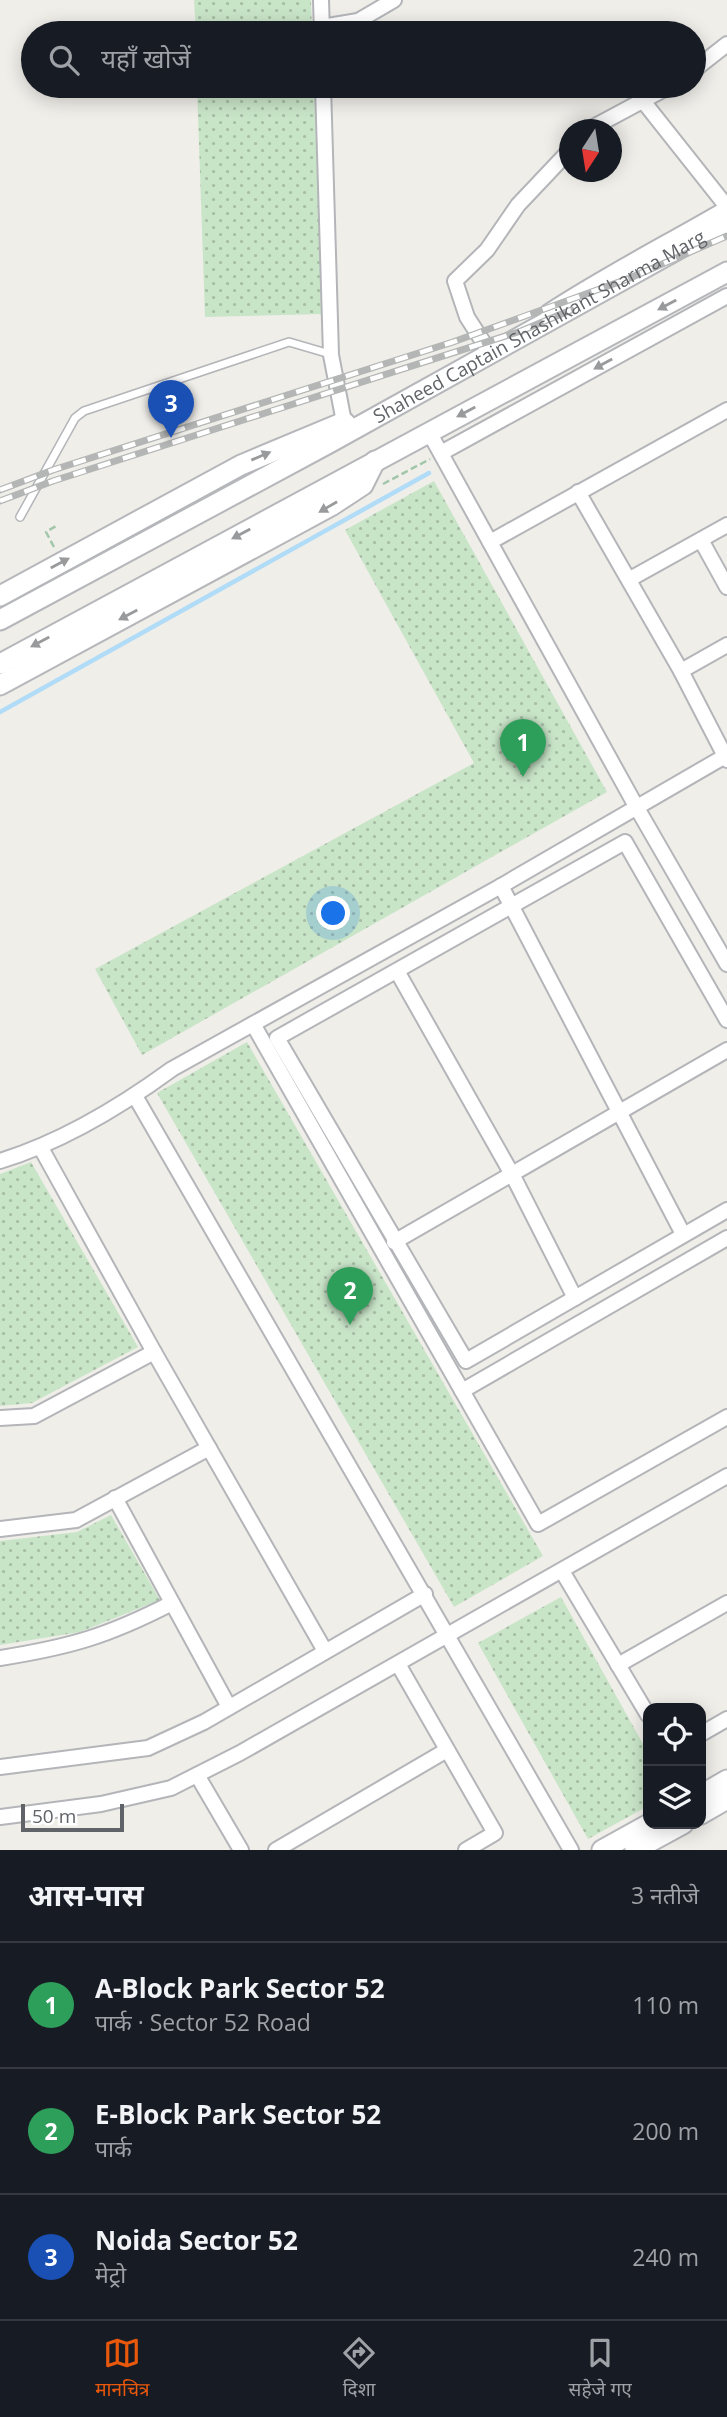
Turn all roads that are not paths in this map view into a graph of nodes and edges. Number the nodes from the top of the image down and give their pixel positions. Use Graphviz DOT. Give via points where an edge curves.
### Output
graph roads {
  1 [pos="321,0"];
  2 [pos="394,0"];
  3 [pos="322,21"];
  4 [pos="358,21"];
  5 [pos="727,44"];
  6 [pos="706,61"];
  7 [pos="323,98"];
  8 [pos="650,98"];
  9 [pos="643,102"];
  10 [pos="610,119"];
  11 [pos="559,161"];
  12 [pos="727,208"];
  13 [pos="727,222"];
  14 [pos="727,272"];
  15 [pos="727,296"];
  16 [pos="490,348"];
  17 [pos="331,355"];
  18 [pos="727,410"];
  19 [pos="348,426"];
  20 [pos="429,432"];
  21 [pos="441,453"];
  22 [pos="375,461"];
  23 [pos="578,492"];
  24 [pos="20,517"];
  25 [pos="727,525"];
  26 [pos="701,540"];
  27 [pos="490,542"];
  28 [pos="630,579"];
  29 [pos="727,587"];
  30 [pos="0,596"];
  31 [pos="0,621"];
  32 [pos="727,645"];
  33 [pos="0,664"];
  34 [pos="681,671"];
  35 [pos="0,685"];
  36 [pos="726,757"];
  37 [pos="637,808"];
  38 [pos="501,886"];
  39 [pos="512,906"];
  40 [pos="727,964"];
  41 [pos="397,971"];
  42 [pos="727,1020"];
  43 [pos="253,1024"];
  44 [pos="727,1050"];
  45 [pos="135,1096"];
  46 [pos="620,1111"];
  47 [pos="41,1147"];
  48 [pos="0,1161"];
  49 [pos="513,1176"];
  50 [pos="727,1210"];
  51 [pos="683,1234"];
  52 [pos="727,1238"];
  53 [pos="394,1242"];
  54 [pos="575,1298"];
  55 [pos="154,1352"];
  56 [pos="462,1391"];
  57 [pos="727,1417"];
  58 [pos="0,1418"];
  59 [pos="209,1448"];
  60 [pos="727,1476"];
  61 [pos="115,1499"];
  62 [pos="0,1529"];
  63 [pos="562,1571"];
  64 [pos="425,1594"];
  65 [pos="172,1603"];
  66 [pos="727,1603"];
  67 [pos="448,1635"];
  68 [pos="325,1651"];
  69 [pos="0,1658"];
  70 [pos="398,1664"];
  71 [pos="618,1665"];
  72 [pos="229,1707"];
  73 [pos="643,1707"];
  74 [pos="727,1719"];
  75 [pos="706,1731"];
  76 [pos="447,1750"];
  77 [pos="0,1767"];
  78 [pos="197,1775"];
  79 [pos="727,1780"];
  80 [pos="706,1792"];
  81 [pos="727,1799"];
  82 [pos="706,1811"];
  83 [pos="0,1817"];
  84 [pos="643,1827"];
  85 [pos="674,1829"];
  86 [pos="241,1850"];
  87 [pos="276,1850"];
  88 [pos="466,1850"];
  89 [pos="571,1850"];
  90 [pos="602,1850"];
  91 [pos="635,1850"];
  1 -- 3 [label="street"];
  2 -- 4 [label="street"];
  5 -- 6 [label="street"];
  7 -- 17 [label="street"];
  8 -- 9 [label="street"];
  9 -- 10 [label="street"];
  9 -- 12 [label="street"];
  11 -- 16 [label="street" via="455,281 467,317"];
  12 -- 16 [label="street" via="599,278"];
  13 -- 16 [label="main road, Shaheed Captain Shashikant Sharma Marg"];
  14 -- 20 [label="main road, Shaheed Captain Shashikant Sharma Marg, one-way"];
  15 -- 21 [label="street, one-way"];
  16 -- 19 [label="main road, Shaheed Captain Shashikant Sharma Marg"];
  17 -- 19 [label="street"];
  17 -- 24 [label="lane" via="289,342 83,411"];
  18 -- 23 [label="street"];
  30 -- 19 [label="main road, one-way" via="242,465"];
  19 -- 31 [label="main road"];
  20 -- 21 [label="street"];
  20 -- 22 [label="main road, Shaheed Captain Shashikant Sharma Marg"];
  21 -- 27 [label="street"];
  22 -- 33 [label="main road, Shaheed Captain Shashikant Sharma Marg, one-way"];
  22 -- 35 [label="main road, one-way" via="363,485 331,506"];
  23 -- 27 [label="street"];
  23 -- 28 [label="street"];
  25 -- 26 [label="street"];
  26 -- 28 [label="street"];
  26 -- 29 [label="street"];
  27 -- 37 [label="street"];
  28 -- 34 [label="street"];
  32 -- 34 [label="street"];
  34 -- 36 [label="street"];
  36 -- 37 [label="street"];
  37 -- 38 [label="street"];
  37 -- 40 [label="street"];
  38 -- 39 [label="street"];
  38 -- 43 [label="street"];
  39 -- 41 [label="street"];
  39 -- 42 [label="street" via="625,842"];
  39 -- 46 [label="street"];
  41 -- 49 [label="street"];
  41 -- 53 [label="street" via="277,1038"];
  43 -- 45 [label="street" via="172,1069"];
  43 -- 56 [label="street"];
  44 -- 46 [label="street"];
  45 -- 47 [label="street"];
  45 -- 64 [label="street"];
  46 -- 49 [label="street"];
  46 -- 51 [label="street"];
  47 -- 48 [label="street"];
  47 -- 55 [label="street"];
  49 -- 53 [label="street"];
  49 -- 54 [label="street"];
  50 -- 51 [label="street"];
  51 -- 54 [label="street"];
  52 -- 56 [label="street"];
  53 -- 54 [label="street" via="466,1361"];
  55 -- 58 [label="street" via="34,1416"];
  55 -- 59 [label="street"];
  56 -- 57 [label="street" via="538,1524"];
  59 -- 61 [label="street"];
  59 -- 68 [label="street"];
  60 -- 63 [label="street"];
  61 -- 62 [label="street" via="76,1520"];
  61 -- 65 [label="street"];
  63 -- 67 [label="street"];
  63 -- 71 [label="street"];
  64 -- 67 [label="street"];
  64 -- 68 [label="street"];
  65 -- 69 [label="street" via="123,1629 67,1647"];
  65 -- 72 [label="street"];
  66 -- 71 [label="street"];
  67 -- 70 [label="street"];
  67 -- 89 [label="street"];
  68 -- 72 [label="street"];
  70 -- 76 [label="street"];
  70 -- 78 [label="street"];
  71 -- 73 [label="street"];
  72 -- 77 [label="street" via="148,1748"];
  74 -- 75 [label="street"];
  76 -- 87 [label="street"];
  76 -- 88 [label="street" via="495,1833"];
  78 -- 83 [label="street" via="171,1788 101,1804"];
  78 -- 86 [label="street"];
  79 -- 80 [label="main road"];
  81 -- 82 [label="main road"];
  84 -- 90 [label="main road"];
  85 -- 91 [label="main road"];
}
